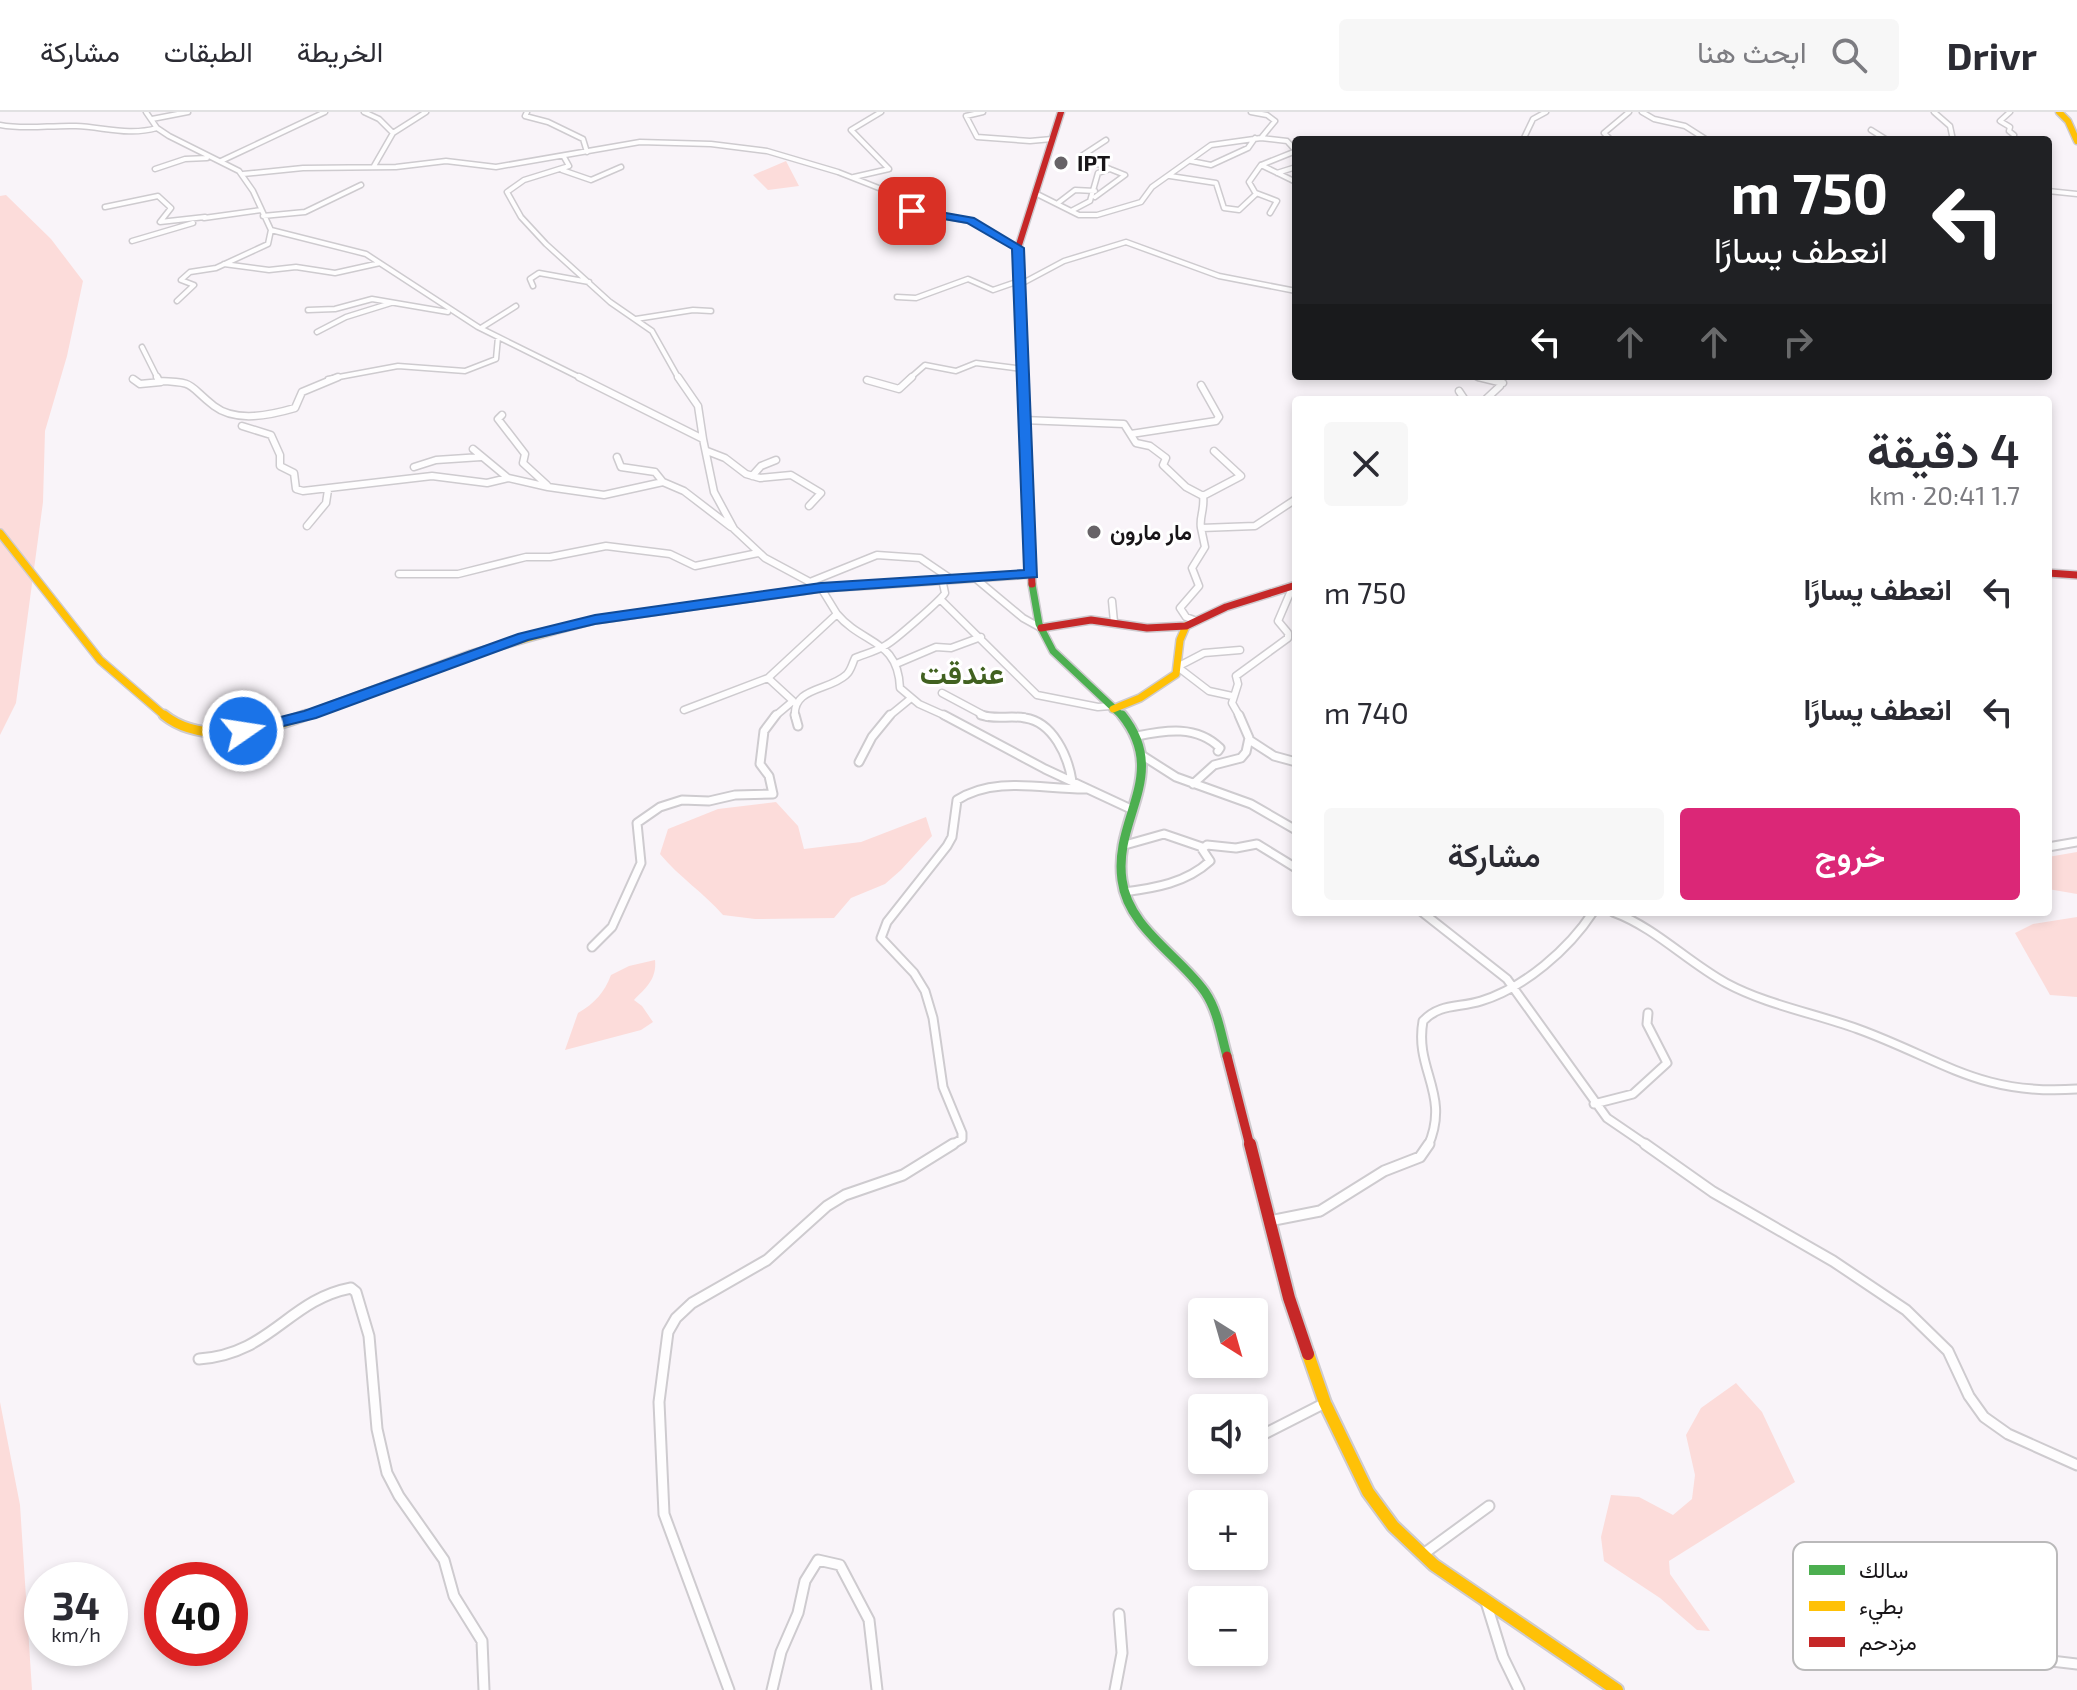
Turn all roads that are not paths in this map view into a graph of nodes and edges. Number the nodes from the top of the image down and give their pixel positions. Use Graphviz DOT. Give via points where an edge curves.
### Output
graph roads {
  1 [pos="146,112"];
  2 [pos="188,112"];
  3 [pos="325,112"];
  4 [pos="364,112"];
  5 [pos="426,112"];
  6 [pos="527,112"];
  7 [pos="881,112"];
  8 [pos="983,112"];
  9 [pos="1061,112"];
  10 [pos="1251,112"];
  11 [pos="1546,112"];
  12 [pos="1629,112"];
  13 [pos="1642,112"];
  14 [pos="1934,112"];
  15 [pos="2010,112"];
  16 [pos="2059,112"];
  17 [pos="152,119"];
  18 [pos="0,125"];
  19 [pos="157,128"];
  20 [pos="1871,130"];
  21 [pos="393,133"];
  22 [pos="2014,135"];
  23 [pos="1525,136"];
  24 [pos="1607,136"];
  25 [pos="1701,136"];
  26 [pos="1881,136"];
  27 [pos="1952,136"];
  28 [pos="1258,138"];
  29 [pos="1052,139"];
  30 [pos="1106,140"];
  31 [pos="2077,141"];
  32 [pos="1292,147"];
  33 [pos="587,152"];
  34 [pos="1292,153"];
  35 [pos="564,157"];
  36 [pos="213,158"];
  37 [pos="221,161"];
  38 [pos="1190,161"];
  39 [pos="1261,165"];
  40 [pos="374,166"];
  41 [pos="621,167"];
  42 [pos="1292,168"];
  43 [pos="155,169"];
  44 [pos="1112,169"];
  45 [pos="562,170"];
  46 [pos="1277,173"];
  47 [pos="243,174"];
  48 [pos="1170,176"];
  49 [pos="854,177"];
  50 [pos="1292,180"];
  51 [pos="361,185"];
  52 [pos="1064,190"];
  53 [pos="1075,190"];
  54 [pos="2052,191"];
  55 [pos="1035,193"];
  56 [pos="1256,193"];
  57 [pos="1095,194"];
  58 [pos="2077,194"];
  59 [pos="1058,203"];
  60 [pos="105,207"];
  61 [pos="1071,211"];
  62 [pos="262,213"];
  63 [pos="1270,213"];
  64 [pos="205,217"];
  65 [pos="271,230"];
  66 [pos="132,241"];
  67 [pos="1018,248"];
  68 [pos="380,263"];
  69 [pos="224,264"];
  70 [pos="591,282"];
  71 [pos="1019,283"];
  72 [pos="533,286"];
  73 [pos="1292,290"];
  74 [pos="897,297"];
  75 [pos="177,301"];
  76 [pos="397,301"];
  77 [pos="516,306"];
  78 [pos="308,310"];
  79 [pos="711,311"];
  80 [pos="458,315"];
  81 [pos="636,319"];
  82 [pos="481,328"];
  83 [pos="317,332"];
  84 [pos="498,337"];
  85 [pos="142,347"];
  86 [pos="1023,369"];
  87 [pos="133,379"];
  88 [pos="867,380"];
  89 [pos="1501,380"];
  90 [pos="161,382"];
  91 [pos="1201,385"];
  92 [pos="1459,391"];
  93 [pos="1462,396"];
  94 [pos="1488,396"];
  95 [pos="502,415"];
  96 [pos="1023,420"];
  97 [pos="242,426"];
  98 [pos="1131,434"];
  99 [pos="703,439"];
  100 [pos="473,449"];
  101 [pos="707,451"];
  102 [pos="1214,451"];
  103 [pos="481,457"];
  104 [pos="617,457"];
  105 [pos="776,460"];
  106 [pos="414,467"];
  107 [pos="752,476"];
  108 [pos="508,478"];
  109 [pos="663,482"];
  110 [pos="548,487"];
  111 [pos="328,490"];
  112 [pos="1203,496"];
  113 [pos="1292,502"];
  114 [pos="809,506"];
  115 [pos="307,526"];
  116 [pos="1201,528"];
  117 [pos="734,529"];
  118 [pos="0,533"];
  119 [pos="758,553"];
  120 [pos="2052,573"];
  121 [pos="399,574"];
  122 [pos="1031,574"];
  123 [pos="2077,575"];
  124 [pos="975,578"];
  125 [pos="946,579"];
  126 [pos="810,582"];
  127 [pos="1292,587"];
  128 [pos="821,588"];
  129 [pos="1292,592"];
  130 [pos="941,600"];
  131 [pos="1112,601"];
  132 [pos="837,614"];
  133 [pos="1114,622"];
  134 [pos="1190,623"];
  135 [pos="1041,628"];
  136 [pos="981,637"];
  137 [pos="883,648"];
  138 [pos="1240,650"];
  139 [pos="896,664"];
  140 [pos="1179,667"];
  141 [pos="768,678"];
  142 [pos="942,693"];
  143 [pos="1232,696"];
  144 [pos="910,699"];
  145 [pos="1112,708"];
  146 [pos="684,710"];
  147 [pos="798,726"];
  148 [pos="1137,736"];
  149 [pos="1251,741"];
  150 [pos="1218,751"];
  151 [pos="1143,756"];
  152 [pos="1292,761"];
  153 [pos="859,762"];
  154 [pos="1072,781"];
  155 [pos="1193,784"];
  156 [pos="1088,789"];
  157 [pos="1133,810"];
  158 [pos="1292,828"];
  159 [pos="2077,842"];
  160 [pos="1125,845"];
  161 [pos="2052,846"];
  162 [pos="1202,847"];
  163 [pos="1292,866"];
  164 [pos="1124,892"];
  165 [pos="1427,916"];
  166 [pos="1589,916"];
  167 [pos="1623,916"];
  168 [pos="592,947"];
  169 [pos="1511,984"];
  170 [pos="1648,1013"];
  171 [pos="2077,1089"];
  172 [pos="1594,1104"];
  173 [pos="1268,1221"];
  174 [pos="199,1359"];
  175 [pos="1325,1403"];
  176 [pos="1268,1432"];
  177 [pos="2077,1465"];
  178 [pos="1489,1506"];
  179 [pos="1422,1555"];
  180 [pos="1485,1600"];
  181 [pos="1119,1614"];
  182 [pos="2057,1662"];
  183 [pos="2077,1664"];
  184 [pos="484,1690"];
  185 [pos="729,1690"];
  186 [pos="772,1690"];
  187 [pos="877,1690"];
  188 [pos="1115,1690"];
  189 [pos="1519,1690"];
  190 [pos="1617,1690"];
  1 -- 17 [label="street"];
  2 -- 17 [label="street"];
  3 -- 37 [label="street"];
  4 -- 21 [label="street"];
  5 -- 21 [label="street"];
  6 -- 33 [label="street" via="525,116 583,139"];
  7 -- 49 [label="street" via="851,130 889,169"];
  8 -- 29 [label="street" via="966,116 975,137"];
  9 -- 29 [label="main road"];
  10 -- 28 [label="street" via="1275,121"];
  11 -- 23 [label="street" via="1533,119"];
  12 -- 24 [label="street" via="1604,133"];
  13 -- 25 [label="street"];
  14 -- 27 [label="street" via="1950,126"];
  15 -- 22 [label="street" via="2000,121"];
  16 -- 31 [label="main road"];
  17 -- 19 [label="street"];
  18 -- 19 [label="street" via="78,126 123,135"];
  19 -- 36 [label="street"];
  20 -- 26 [label="street"];
  21 -- 40 [label="street"];
  28 -- 32 [label="street" via="1287,141"];
  28 -- 38 [label="street" via="1218,142"];
  28 -- 38 [label="street" via="1211,165"];
  29 -- 55 [label="main road"];
  30 -- 44 [label="street" via="1080,157"];
  33 -- 35 [label="street"];
  33 -- 49 [label="street" via="640,142 701,143 767,151"];
  34 -- 39 [label="street"];
  35 -- 40 [label="street" via="496,167 456,161"];
  35 -- 45 [label="street" via="569,166"];
  36 -- 37 [label="street"];
  36 -- 43 [label="street" via="185,159"];
  37 -- 47 [label="street"];
  38 -- 48 [label="street"];
  39 -- 46 [label="street"];
  39 -- 56 [label="street" via="1249,181"];
  40 -- 47 [label="street"];
  41 -- 45 [label="street" via="591,180"];
  42 -- 46 [label="street"];
  44 -- 57 [label="street" via="1098,173"];
  44 -- 57 [label="street" via="1125,175"];
  45 -- 70 [label="street" via="524,180 507,194 529,227"];
  46 -- 50 [label="street"];
  47 -- 62 [label="street"];
  48 -- 56 [label="street" via="1218,184 1228,210 1240,210"];
  48 -- 61 [label="street" via="1137,204 1091,216"];
  49 -- 67 [label="street" via="894,194 910,210 970,221"];
  51 -- 62 [label="street" via="305,212"];
  52 -- 53 [label="street"];
  53 -- 57 [label="street"];
  53 -- 59 [label="street"];
  54 -- 58 [label="street"];
  55 -- 59 [label="street"];
  55 -- 67 [label="main road"];
  56 -- 63 [label="street" via="1277,201"];
  57 -- 61 [label="street"];
  59 -- 61 [label="street"];
  60 -- 64 [label="street" via="158,196 171,208 160,222"];
  62 -- 64 [label="street"];
  62 -- 65 [label="street"];
  64 -- 66 [label="street"];
  65 -- 68 [label="street" via="361,252"];
  65 -- 69 [label="street" via="268,244"];
  67 -- 71 [label="main road"];
  68 -- 69 [label="street" via="335,273"];
  68 -- 80 [label="street"];
  69 -- 75 [label="street" via="186,274 181,280 193,289"];
  70 -- 72 [label="street" via="539,273 530,279"];
  70 -- 81 [label="street"];
  71 -- 73 [label="street" via="1064,261 1126,242 1219,276"];
  71 -- 74 [label="street" via="993,290 968,279 916,298"];
  71 -- 86 [label="main road"];
  76 -- 78 [label="street" via="372,299"];
  76 -- 80 [label="street"];
  76 -- 83 [label="street"];
  77 -- 82 [label="street"];
  79 -- 81 [label="street"];
  80 -- 82 [label="street"];
  81 -- 99 [label="street" via="652,331 698,406"];
  82 -- 84 [label="street"];
  84 -- 90 [label="street" via="496,359 481,367 390,367 329,379 302,392 295,408 270,416 221,410 187,382"];
  84 -- 99 [label="street"];
  85 -- 90 [label="street"];
  86 -- 88 [label="street" via="976,363 956,371 931,365 920,368 899,389"];
  86 -- 96 [label="main road"];
  87 -- 90 [label="street" via="140,384"];
  89 -- 94 [label="street"];
  91 -- 98 [label="street" via="1219,417 1216,421"];
  92 -- 93 [label="street"];
  95 -- 110 [label="street" via="498,419 525,454 523,463"];
  96 -- 98 [label="street" via="1117,422"];
  96 -- 122 [label="main road"];
  97 -- 111 [label="street" via="271,435 280,466 296,476 296,489"];
  98 -- 112 [label="street" via="1136,443 1163,454 1165,469"];
  99 -- 101 [label="street"];
  100 -- 103 [label="street"];
  101 -- 107 [label="street"];
  101 -- 117 [label="street" via="714,492"];
  102 -- 112 [label="street" via="1241,476"];
  103 -- 106 [label="street"];
  103 -- 108 [label="street"];
  104 -- 109 [label="street" via="621,467 655,472"];
  105 -- 107 [label="street"];
  107 -- 114 [label="street" via="783,474 807,482 821,493"];
  108 -- 110 [label="street"];
  108 -- 111 [label="street" via="487,483 432,476"];
  109 -- 110 [label="street" via="604,495"];
  109 -- 117 [label="street" via="684,491"];
  111 -- 115 [label="street" via="326,503"];
  112 -- 116 [label="street"];
  113 -- 116 [label="street" via="1255,526"];
  116 -- 134 [label="street" via="1205,547 1192,568 1199,586 1180,608"];
  117 -- 119 [label="street"];
  118 -- 128 [label="main road" via="100,660 168,719 215,735 294,720 471,654 570,625"];
  119 -- 121 [label="street" via="695,566 670,554 606,546 526,557 458,574"];
  119 -- 126 [label="street"];
  120 -- 123 [label="main road"];
  122 -- 124 [label="main road"];
  122 -- 135 [label="main road"];
  124 -- 125 [label="main road"];
  124 -- 135 [label="street" via="1019,617"];
  125 -- 126 [label="street" via="920,558 877,555"];
  125 -- 128 [label="main road"];
  125 -- 130 [label="street"];
  126 -- 128 [label="street"];
  127 -- 134 [label="main road"];
  128 -- 132 [label="street"];
  129 -- 143 [label="street" via="1278,621 1288,638 1236,676"];
  130 -- 136 [label="street"];
  130 -- 137 [label="street"];
  131 -- 133 [label="street"];
  132 -- 137 [label="street" via="849,628"];
  132 -- 141 [label="street"];
  133 -- 134 [label="main road" via="1155,628"];
  133 -- 135 [label="main road" via="1086,620"];
  134 -- 140 [label="main road" via="1177,641"];
  135 -- 145 [label="main road" via="1053,650"];
  136 -- 139 [label="street" via="951,648 936,647"];
  136 -- 145 [label="street" via="1037,695"];
  137 -- 139 [label="street"];
  137 -- 147 [label="street" via="855,658 847,675 806,694 794,708"];
  138 -- 140 [label="street" via="1204,653"];
  139 -- 144 [label="street" via="900,688"];
  140 -- 143 [label="street" via="1209,691"];
  140 -- 145 [label="main road" via="1140,698"];
  141 -- 146 [label="street"];
  141 -- 168 [label="street" via="793,701 762,737 760,764 773,794 682,800 637,823 641,863 612,927"];
  142 -- 154 [label="street" via="983,716 1028,718 1044,726 1068,763"];
  143 -- 149 [label="street"];
  144 -- 153 [label="street" via="865,744"];
  144 -- 154 [label="street"];
  145 -- 148 [label="main road"];
  148 -- 150 [label="street" via="1173,729 1214,741"];
  148 -- 151 [label="main road"];
  149 -- 152 [label="street"];
  149 -- 155 [label="street" via="1244,756 1213,764"];
  151 -- 155 [label="street"];
  151 -- 157 [label="main road"];
  154 -- 156 [label="street"];
  155 -- 158 [label="street" via="1251,804"];
  156 -- 157 [label="street"];
  156 -- 185 [label="street" via="986,787 964,793 957,800 947,846 887,922 881,938 918,979 931,1005 943,1086 962,1127 962,1139 896,1178 827,1206 767,1260 692,1303 668,1332 659,1402 664,1514"];
  157 -- 160 [label="main road"];
  159 -- 161 [label="street"];
  160 -- 162 [label="street" via="1164,834"];
  160 -- 164 [label="main road"];
  162 -- 163 [label="street" via="1257,844"];
  162 -- 164 [label="street" via="1210,859 1198,870 1171,883"];
  164 -- 173 [label="main road" via="1214,1006"];
  165 -- 169 [label="street"];
  166 -- 169 [label="street" via="1555,955"];
  167 -- 171 [label="street" via="1647,926 1733,987 1890,1041 1979,1083 2013,1090"];
  169 -- 172 [label="street"];
  169 -- 173 [label="street" via="1480,1001 1440,1008 1423,1021 1420,1039 1440,1104 1425,1154 1383,1172 1323,1212"];
  170 -- 172 [label="street" via="1647,1024 1667,1063 1633,1094"];
  172 -- 177 [label="street" via="1629,1135 1713,1192 1906,1310 1948,1351 1984,1417 2008,1434"];
  173 -- 175 [label="main road"];
  174 -- 184 [label="street" via="237,1355 319,1300 341,1289 356,1292 369,1346 383,1460 393,1485 445,1561 456,1600 483,1638"];
  175 -- 176 [label="street"];
  175 -- 179 [label="main road" via="1368,1492"];
  178 -- 179 [label="street"];
  179 -- 180 [label="main road"];
  180 -- 189 [label="street"];
  180 -- 190 [label="main road"];
  181 -- 188 [label="street" via="1122,1653"];
  182 -- 183 [label="street"];
  186 -- 187 [label="street" via="805,1581 818,1560 840,1565 869,1620"];
}
